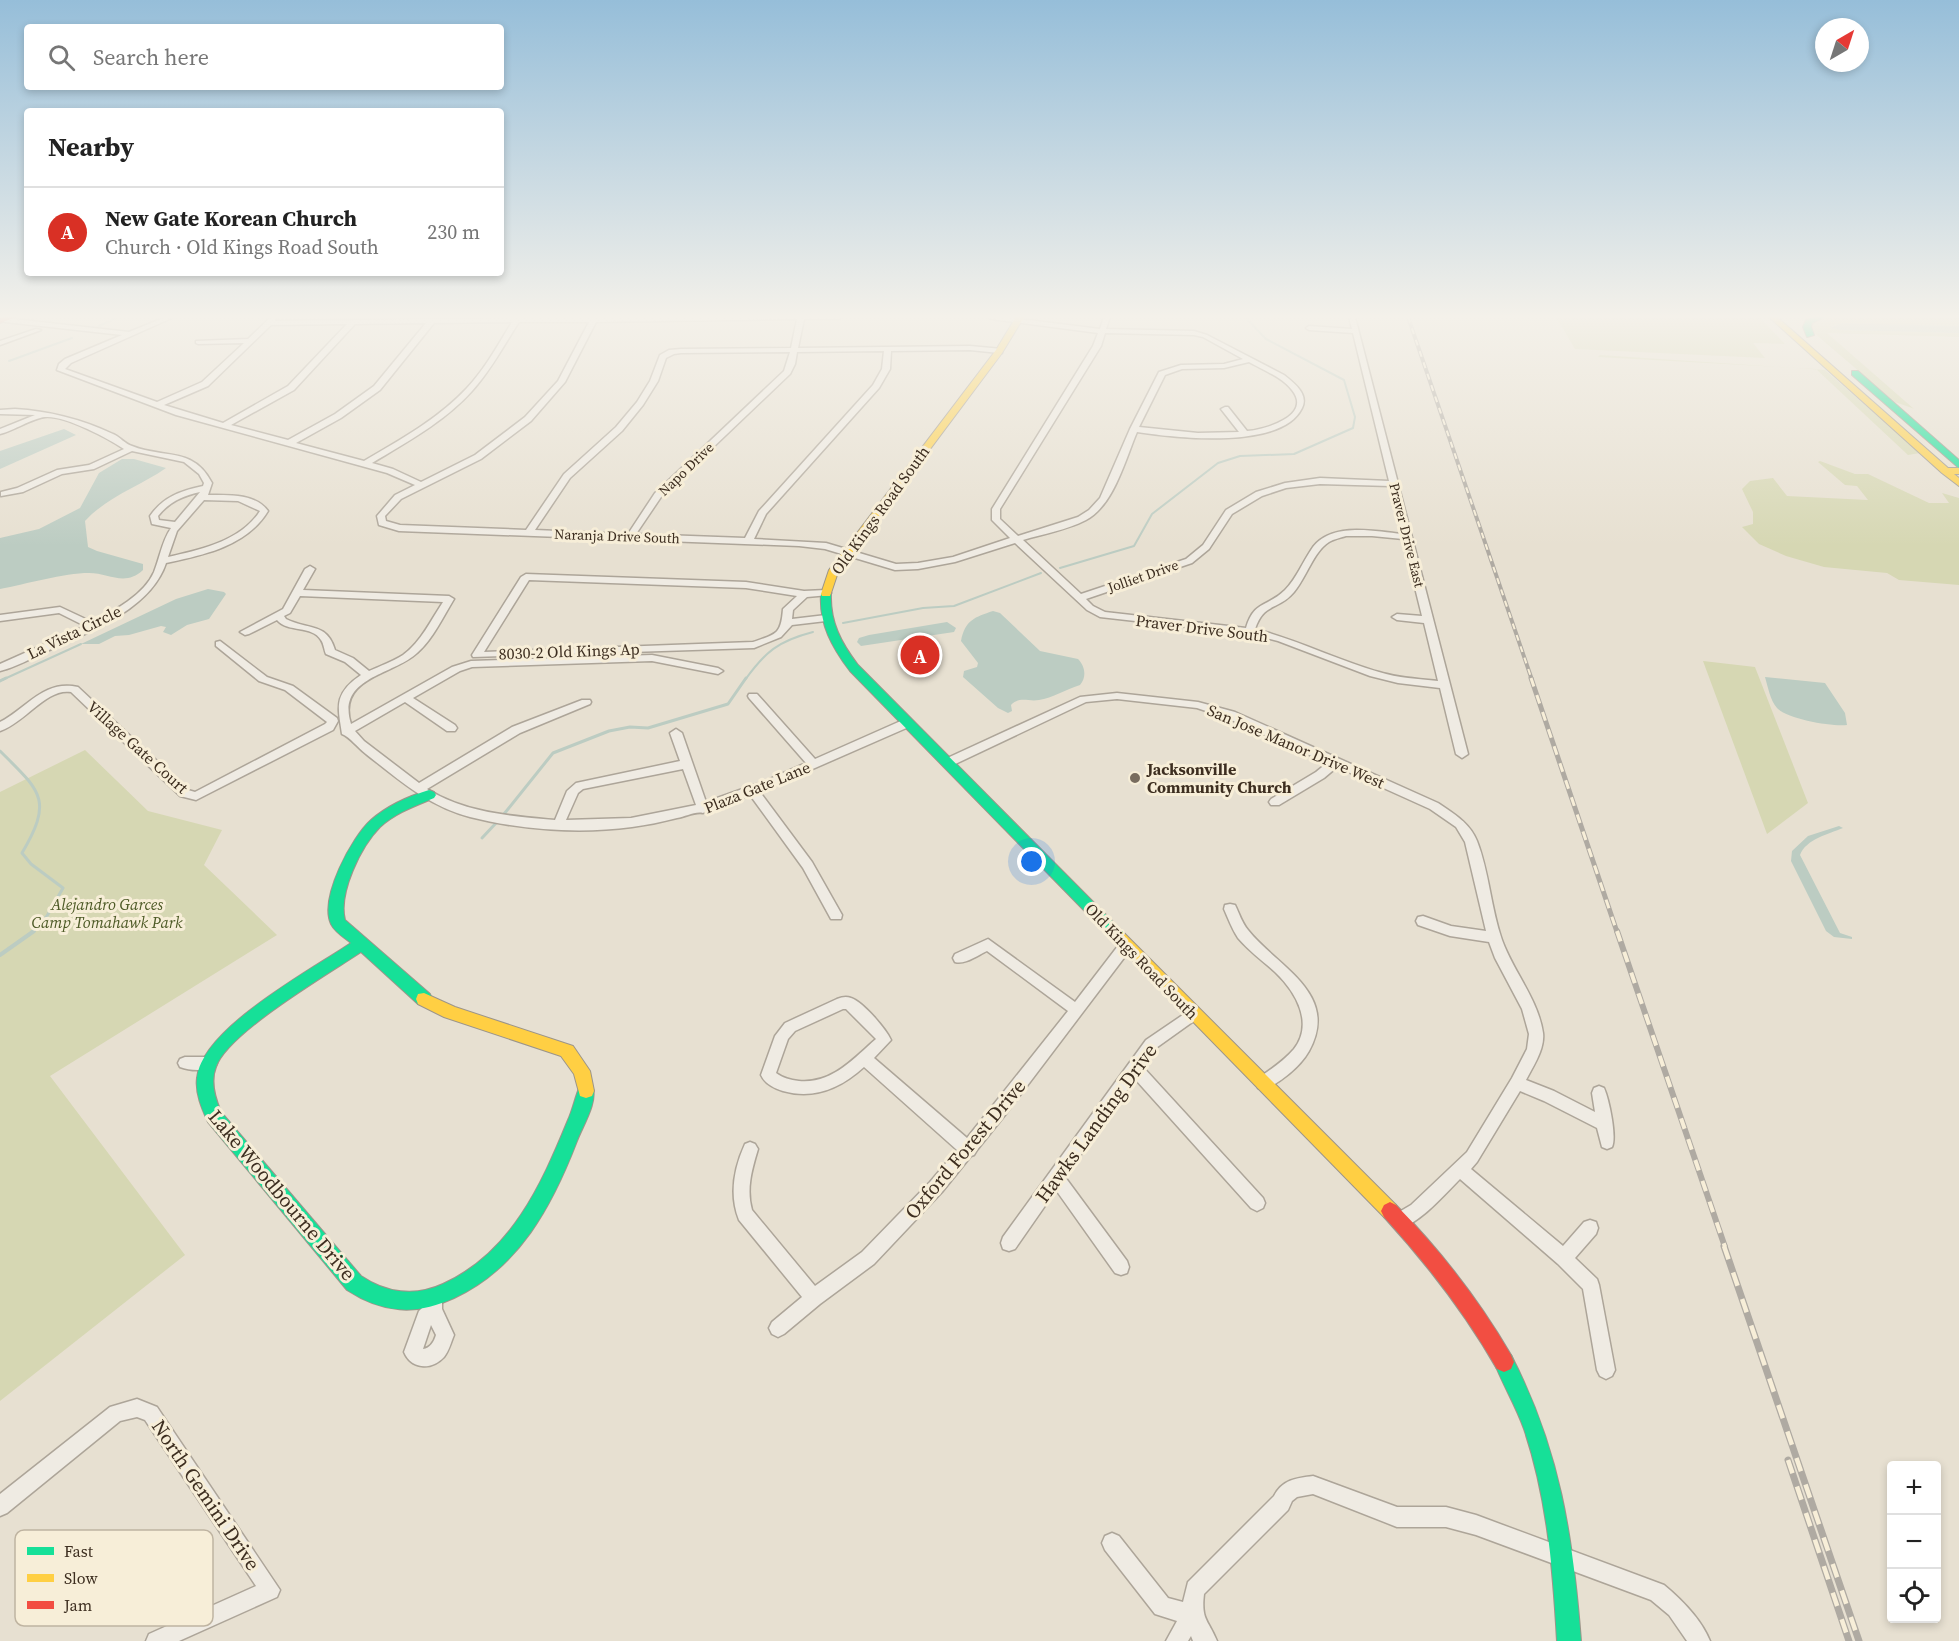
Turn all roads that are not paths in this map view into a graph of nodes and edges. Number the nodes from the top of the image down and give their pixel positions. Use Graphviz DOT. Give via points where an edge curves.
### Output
graph roads {
  1 [pos="125,394"];
  2 [pos="183,394"];
  3 [pos="281,394"];
  4 [pos="369,394"];
  5 [pos="465,394"];
  6 [pos="551,394"];
  7 [pos="646,394"];
  8 [pos="764,394"];
  9 [pos="869,394"];
  10 [pos="967,394"];
  11 [pos="1068,394"];
  12 [pos="1152,394"];
  13 [pos="1298,394"];
  14 [pos="1371,394"];
  15 [pos="1862,394"];
  16 [pos="1875,394"];
  17 [pos="157,405"];
  18 [pos="1226,409"];
  19 [pos="0,411"];
  20 [pos="45,414"];
  21 [pos="225,425"];
  22 [pos="1134,429"];
  23 [pos="0,432"];
  24 [pos="1245,434"];
  25 [pos="289,443"];
  26 [pos="130,449"];
  27 [pos="365,464"];
  28 [pos="1953,466"];
  29 [pos="50,477"];
  30 [pos="1959,483"];
  31 [pos="422,484"];
  32 [pos="1393,484"];
  33 [pos="205,492"];
  34 [pos="3,494"];
  35 [pos="36,494"];
  36 [pos="178,525"];
  37 [pos="529,533"];
  38 [pos="630,537"];
  39 [pos="1407,537"];
  40 [pos="1017,540"];
  41 [pos="748,541"];
  42 [pos="845,553"];
  43 [pos="163,561"];
  44 [pos="310,569"];
  45 [pos="297,593"];
  46 [pos="826,593"];
  47 [pos="804,594"];
  48 [pos="1079,598"];
  49 [pos="278,615"];
  50 [pos="1397,617"];
  51 [pos="0,618"];
  52 [pos="826,618"];
  53 [pos="1428,620"];
  54 [pos="788,622"];
  55 [pos="92,626"];
  56 [pos="1250,631"];
  57 [pos="245,632"];
  58 [pos="220,644"];
  59 [pos="0,668"];
  60 [pos="718,671"];
  61 [pos="368,676"];
  62 [pos="1445,685"];
  63 [pos="753,696"];
  64 [pos="406,698"];
  65 [pos="586,702"];
  66 [pos="907,723"];
  67 [pos="0,727"];
  68 [pos="450,728"];
  69 [pos="346,730"];
  70 [pos="676,733"];
  71 [pos="1462,754"];
  72 [pos="1336,762"];
  73 [pos="947,763"];
  74 [pos="687,764"];
  75 [pos="813,764"];
  76 [pos="752,790"];
  77 [pos="424,792"];
  78 [pos="1275,802"];
  79 [pos="703,809"];
  80 [pos="558,826"];
  81 [pos="1230,909"];
  82 [pos="836,915"];
  83 [pos="1423,921"];
  84 [pos="1494,937"];
  85 [pos="360,945"];
  86 [pos="1126,946"];
  87 [pos="960,958"];
  88 [pos="1076,1010"];
  89 [pos="1193,1014"];
  90 [pos="864,1058"];
  91 [pos="185,1063"];
  92 [pos="210,1063"];
  93 [pos="1134,1068"];
  94 [pos="1263,1083"];
  95 [pos="1517,1083"];
  96 [pos="1599,1093"];
  97 [pos="1606,1125"];
  98 [pos="1606,1142"];
  99 [pos="750,1149"];
  100 [pos="969,1149"];
  101 [pos="1461,1170"];
  102 [pos="1057,1179"];
  103 [pos="1257,1203"];
  104 [pos="1400,1221"];
  105 [pos="1590,1228"];
  106 [pos="1009,1243"];
  107 [pos="1564,1257"];
  108 [pos="1121,1267"];
  109 [pos="814,1298"];
  110 [pos="778,1328"];
  111 [pos="1606,1370"];
  112 [pos="0,1506"];
  113 [pos="1112,1543"];
  114 [pos="1564,1557"];
  115 [pos="1193,1614"];
  116 [pos="213,1616"];
  117 [pos="190,1626"];
  118 [pos="156,1641"];
  119 [pos="1176,1641"];
  120 [pos="1207,1641"];
  121 [pos="1569,1641"];
  122 [pos="1700,1641"];
  1 -- 17 [label="street"];
  2 -- 17 [label="street"];
  3 -- 21 [label="street"];
  4 -- 25 [label="street"];
  5 -- 27 [label="street" via="426,427"];
  6 -- 31 [label="street" via="528,419 478,457"];
  7 -- 37 [label="street" via="619,429 567,476"];
  8 -- 38 [label="street, Napo Drive" via="658,495"];
  9 -- 41 [label="street" via="762,513"];
  10 -- 42 [label="street, Old Kings Road South"];
  11 -- 40 [label="street, Praver Drive South" via="996,509 996,520"];
  12 -- 22 [label="street, Naranja Drive South"];
  13 -- 24 [label="street" via="1299,411 1288,421"];
  14 -- 32 [label="street, Praver Drive East"];
  15 -- 28 [label="street"];
  16 -- 28 [label="street"];
  17 -- 21 [label="street"];
  18 -- 24 [label="street"];
  19 -- 20 [label="street"];
  20 -- 23 [label="street"];
  20 -- 26 [label="street" via="114,438"];
  21 -- 25 [label="street"];
  22 -- 24 [label="street" via="1172,435"];
  22 -- 40 [label="street, Naranja Drive South" via="1099,506 1069,524"];
  25 -- 27 [label="street"];
  26 -- 29 [label="street" via="91,467"];
  26 -- 33 [label="street" via="197,465 208,483"];
  27 -- 31 [label="street"];
  28 -- 30 [label="street"];
  29 -- 34 [label="street"];
  29 -- 35 [label="street"];
  31 -- 37 [label="street, Naranja Drive South" via="390,504 381,516 382,523"];
  32 -- 39 [label="street, Praver Drive East"];
  32 -- 48 [label="street, Jolliet Drive" via="1320,481 1266,491 1229,512 1206,547 1189,561"];
  33 -- 36 [label="street"];
  33 -- 36 [label="street" via="184,493 169,500 154,516 158,524"];
  33 -- 43 [label="street" via="239,498 264,511 246,531 228,541"];
  36 -- 43 [label="street, La Vista Circle"];
  37 -- 38 [label="street, Naranja Drive South"];
  38 -- 41 [label="street, Naranja Drive South"];
  39 -- 53 [label="street, Praver Drive East"];
  39 -- 56 [label="street" via="1353,533 1325,540 1287,593 1258,610"];
  40 -- 42 [label="street, Naranja Drive South" via="918,566 895,567"];
  40 -- 48 [label="street, Praver Drive South"];
  41 -- 42 [label="street, Naranja Drive South" via="813,544"];
  42 -- 46 [label="street, Old Kings Road South"];
  43 -- 55 [label="street, La Vista Circle" via="148,588"];
  44 -- 45 [label="street"];
  45 -- 49 [label="street" via="287,611"];
  45 -- 61 [label="street" via="449,599 413,652"];
  46 -- 47 [label="street"];
  46 -- 52 [label="street, Old Kings Road South"];
  47 -- 54 [label="street, 8030-2 Old Kings Ap" via="788,609"];
  47 -- 54 [label="street, 8030-2 Old Kings Ap" via="746,585 526,577 477,655 754,645 774,638"];
  48 -- 56 [label="street, Praver Drive South" via="1093,611 1107,616"];
  49 -- 57 [label="street"];
  49 -- 61 [label="street" via="288,625 313,629 326,639 330,652 349,660"];
  50 -- 53 [label="street"];
  51 -- 55 [label="street" via="60,610"];
  52 -- 54 [label="street"];
  52 -- 66 [label="street, Old Kings Road South" via="834,643 845,659"];
  53 -- 62 [label="street, Praver Drive East"];
  55 -- 59 [label="street, La Vista Circle"];
  56 -- 62 [label="street, Praver Drive South" via="1374,674"];
  58 -- 67 [label="street, Village Gate Court" via="263,679 289,688 333,721 329,727 204,794 191,796 74,689 66,687 39,696 22,714"];
  60 -- 64 [label="street" via="652,658 478,664 456,669"];
  61 -- 69 [label="street" via="356,683 345,699"];
  62 -- 71 [label="street, Praver Drive East"];
  63 -- 75 [label="street"];
  64 -- 68 [label="street"];
  64 -- 69 [label="street"];
  65 -- 77 [label="street" via="516,730"];
  66 -- 73 [label="street, Old Kings Road South"];
  66 -- 75 [label="street, Plaza Gate Lane"];
  69 -- 77 [label="street, Plaza Gate Lane"];
  70 -- 74 [label="street"];
  72 -- 73 [label="street, San Jose Manor Drive West" via="1217,710 1109,696 1073,703"];
  72 -- 78 [label="street"];
  72 -- 84 [label="street, San Jose Manor Drive West" via="1440,809 1460,824 1471,841"];
  73 -- 86 [label="street, Old Kings Road South"];
  74 -- 79 [label="street"];
  74 -- 80 [label="street" via="580,786 573,791"];
  75 -- 76 [label="street, Plaza Gate Lane"];
  76 -- 79 [label="street, Plaza Gate Lane"];
  76 -- 82 [label="street" via="800,850"];
  77 -- 80 [label="street, Plaza Gate Lane" via="464,811"];
  77 -- 85 [label="street, Lake Woodbourne Drive" via="374,824 362,837 351,860 334,915 340,927"];
  79 -- 80 [label="street, Plaza Gate Lane" via="630,824"];
  81 -- 94 [label="street" via="1243,933 1301,991 1307,1007 1308,1038 1301,1051"];
  83 -- 84 [label="street" via="1450,931"];
  84 -- 95 [label="street, San Jose Manor Drive West" via="1529,1008 1536,1034 1531,1060"];
  85 -- 92 [label="street, Lake Woodbourne Drive" via="242,1023 225,1039"];
  85 -- 92 [label="street, Lake Woodbourne Drive" via="419,997 450,1012 567,1051 584,1073 586,1088 561,1166 512,1244 491,1267 433,1305 372,1297 354,1283 208,1109 204,1084"];
  86 -- 88 [label="street, Oxford Forest Drive"];
  86 -- 89 [label="street, Old Kings Road South"];
  87 -- 88 [label="street" via="988,944"];
  88 -- 100 [label="street, Oxford Forest Drive"];
  89 -- 93 [label="street, Hawks Landing Drive" via="1151,1044"];
  89 -- 94 [label="street, Old Kings Road South"];
  90 -- 90 [label="street" via="830,1086 810,1090 777,1083 768,1075 782,1036 790,1027 842,1003 849,1003 884,1040"];
  90 -- 100 [label="street"];
  91 -- 92 [label="street"];
  93 -- 102 [label="street, Hawks Landing Drive"];
  93 -- 103 [label="street"];
  94 -- 104 [label="street, Old Kings Road South"];
  95 -- 97 [label="street"];
  95 -- 101 [label="street, San Jose Manor Drive West"];
  96 -- 97 [label="street"];
  97 -- 98 [label="street"];
  99 -- 109 [label="street" via="740,1186 739,1200 745,1214"];
  100 -- 109 [label="street, Oxford Forest Drive" via="903,1224 867,1258"];
  101 -- 104 [label="street, San Jose Manor Drive West"];
  101 -- 107 [label="street"];
  102 -- 106 [label="street, Hawks Landing Drive"];
  102 -- 108 [label="street"];
  104 -- 114 [label="street, Old Kings Road South" via="1450,1276 1498,1345 1542,1447"];
  105 -- 107 [label="street"];
  107 -- 111 [label="street" via="1591,1285"];
  109 -- 110 [label="street, Oxford Forest Drive"];
  112 -- 116 [label="street, North Gemini Drive" via="116,1413 137,1408 151,1413 270,1590"];
  113 -- 115 [label="street" via="1162,1607"];
  114 -- 115 [label="street" via="1460,1520 1397,1517 1313,1485 1285,1494 1281,1503 1195,1589"];
  114 -- 121 [label="street, Old Kings Road South"];
  114 -- 122 [label="street" via="1657,1592 1676,1608"];
  115 -- 119 [label="street"];
  115 -- 120 [label="street"];
  117 -- 118 [label="street, North Gemini Drive"];
}
